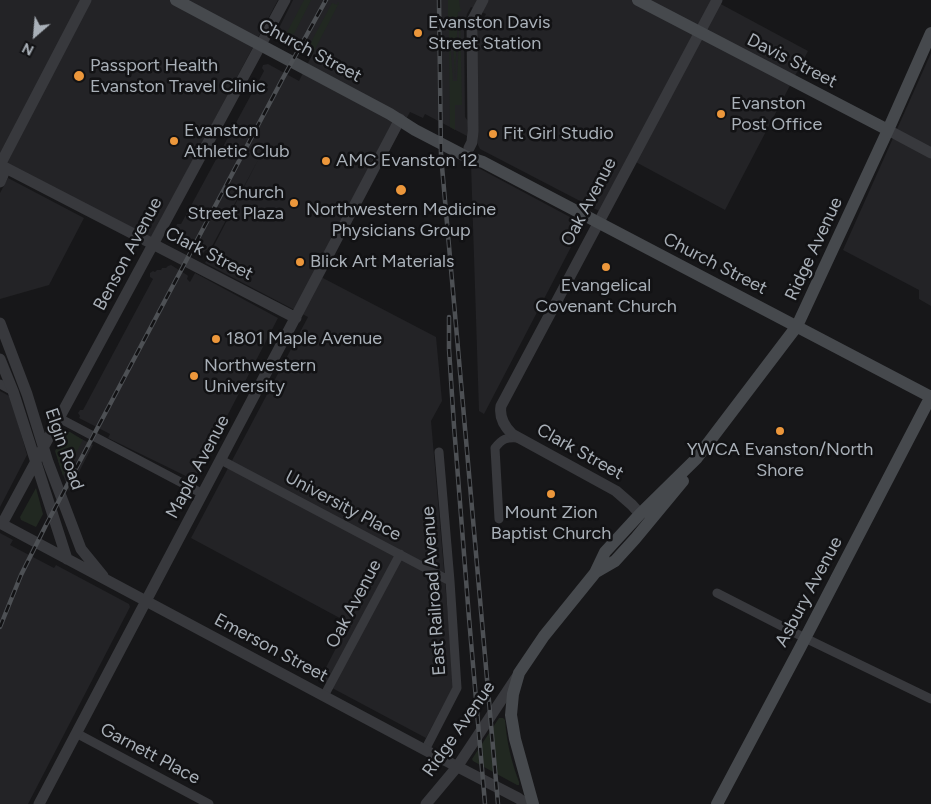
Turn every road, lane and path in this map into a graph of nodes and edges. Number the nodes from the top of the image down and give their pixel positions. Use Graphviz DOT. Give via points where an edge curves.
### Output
graph roads {
  1 [pos="86,0"];
  2 [pos="176,0"];
  3 [pos="285,0"];
  4 [pos="483,0"];
  5 [pos="638,0"];
  6 [pos="717,0"];
  7 [pos="699,33"];
  8 [pos="931,33"];
  9 [pos="260,45"];
  10 [pos="400,119"];
  11 [pos="888,130"];
  12 [pos="12,140"];
  13 [pos="469,148"];
  14 [pos="0,150"];
  15 [pos="931,153"];
  16 [pos="483,162"];
  17 [pos="0,165"];
  18 [pos="0,182"];
  19 [pos="598,223"];
  20 [pos="153,244"];
  21 [pos="296,318"];
  22 [pos="0,323"];
  23 [pos="797,326"];
  24 [pos="0,359"];
  25 [pos="0,384"];
  26 [pos="13,391"];
  27 [pos="931,397"];
  28 [pos="59,418"];
  29 [pos="502,421"];
  30 [pos="518,438"];
  31 [pos="44,447"];
  32 [pos="439,452"];
  33 [pos="221,460"];
  34 [pos="696,460"];
  35 [pos="36,462"];
  36 [pos="203,494"];
  37 [pos="640,514"];
  38 [pos="499,519"];
  39 [pos="1,524"];
  40 [pos="635,539"];
  41 [pos="400,554"];
  42 [pos="67,559"];
  43 [pos="596,573"];
  44 [pos="106,579"];
  45 [pos="450,581"];
  46 [pos="717,593"];
  47 [pos="147,601"];
  48 [pos="805,638"];
  49 [pos="520,673"];
  50 [pos="324,696"];
  51 [pos="931,699"];
  52 [pos="76,733"];
  53 [pos="425,750"];
  54 [pos="457,767"];
  55 [pos="39,804"];
  56 [pos="209,804"];
  57 [pos="426,804"];
  58 [pos="526,804"];
  59 [pos="533,804"];
  60 [pos="717,804"];
  1 -- 12 [label="street"];
  2 -- 9 [label="main road, Church Street"];
  3 -- 9 [label="street, Benson Avenue"];
  4 -- 13 [label="street" via="472,21 474,131"];
  5 -- 7 [label="main road, Davis Street"];
  6 -- 7 [label="street, Oak Avenue"];
  7 -- 11 [label="main road, Davis Street"];
  7 -- 19 [label="street, Oak Avenue"];
  8 -- 11 [label="main road, Ridge Avenue"];
  9 -- 10 [label="main road, Church Street"];
  9 -- 20 [label="street, Benson Avenue"];
  10 -- 13 [label="main road, Church Street" via="418,122"];
  10 -- 16 [label="main road, Church Street" via="467,157"];
  10 -- 21 [label="street, Maple Avenue"];
  11 -- 15 [label="street, Davis Street"];
  11 -- 23 [label="main road, Ridge Avenue"];
  12 -- 14 [label="street"];
  12 -- 17 [label="street"];
  13 -- 16 [label="main road, Church Street"];
  16 -- 19 [label="main road, Church Street"];
  17 -- 18 [label="street" via="3,175"];
  17 -- 20 [label="street, Clark Street"];
  19 -- 23 [label="main road, Church Street"];
  19 -- 29 [label="street, Oak Avenue" via="501,406"];
  20 -- 21 [label="street, Clark Street"];
  20 -- 28 [label="street, Benson Avenue"];
  21 -- 33 [label="street, Maple Avenue"];
  22 -- 31 [label="street, Elgin Road"];
  23 -- 27 [label="main road, Church Street"];
  23 -- 34 [label="main road, Ridge Avenue"];
  24 -- 26 [label="street, Elgin Road"];
  25 -- 26 [label="street"];
  26 -- 35 [label="street, Elgin Road"];
  27 -- 48 [label="main road, Asbury Avenue"];
  28 -- 31 [label="street, Benson Avenue"];
  28 -- 36 [label="street"];
  29 -- 30 [label="street, Clark Street"];
  30 -- 37 [label="street, Clark Street" via="616,490"];
  30 -- 38 [label="street" via="503,439 495,448"];
  31 -- 35 [label="street, Benson Avenue"];
  31 -- 44 [label="street, Elgin Road" via="81,549"];
  32 -- 45 [label="street, East Railroad Avenue"];
  33 -- 36 [label="street, Maple Avenue"];
  33 -- 41 [label="street, University Place"];
  34 -- 37 [label="main road, Ridge Avenue"];
  34 -- 40 [label="main road, Ridge Avenue" via="682,483"];
  35 -- 39 [label="street, Benson Avenue"];
  35 -- 42 [label="street, Elgin Road"];
  36 -- 47 [label="street, Maple Avenue"];
  37 -- 40 [label="main road"];
  37 -- 43 [label="main road, Ridge Avenue" via="606,552"];
  39 -- 42 [label="street, Emerson Street"];
  40 -- 43 [label="main road, Ridge Avenue" via="615,561"];
  41 -- 45 [label="street, University Place"];
  41 -- 50 [label="street, Oak Avenue"];
  42 -- 44 [label="street, Emerson Street"];
  43 -- 49 [label="main road" via="544,636"];
  44 -- 47 [label="street, Emerson Street"];
  45 -- 53 [label="street, East Railroad Avenue" via="457,688"];
  46 -- 48 [label="street"];
  47 -- 50 [label="street, Emerson Street"];
  47 -- 52 [label="street, Maple Avenue"];
  48 -- 51 [label="street"];
  48 -- 60 [label="main road, Asbury Avenue"];
  49 -- 54 [label="street, Ridge Avenue"];
  49 -- 59 [label="main road" via="511,715 514,739"];
  50 -- 53 [label="street, Emerson Street"];
  52 -- 55 [label="street, Maple Avenue"];
  52 -- 56 [label="street, Garnett Place"];
  53 -- 54 [label="street, Emerson Street"];
  54 -- 57 [label="street, Ridge Avenue"];
  54 -- 58 [label="street, Emerson Street"];
}
